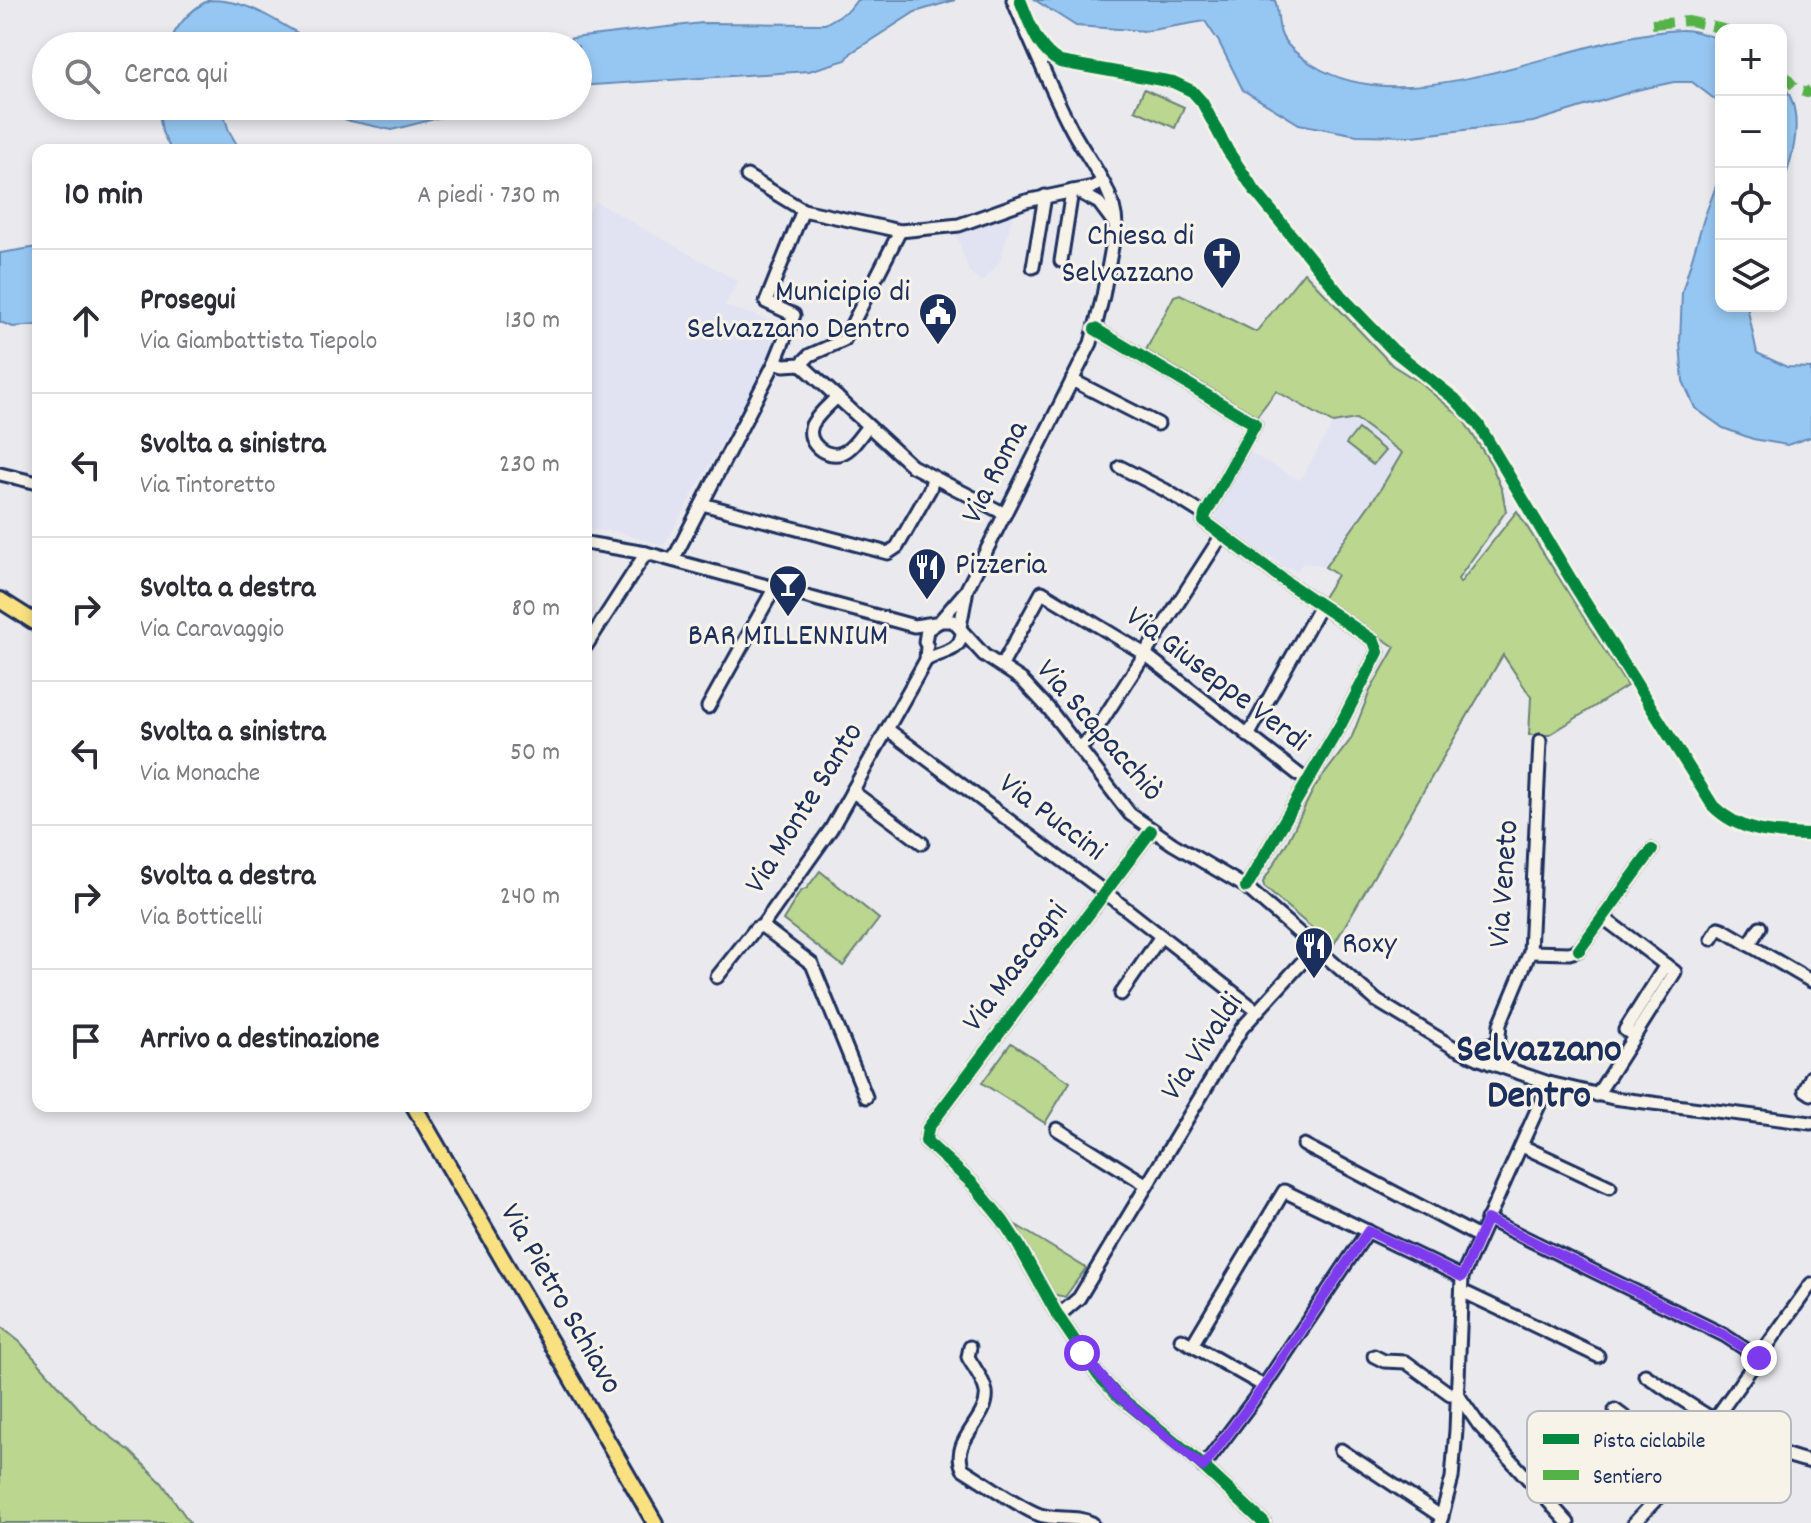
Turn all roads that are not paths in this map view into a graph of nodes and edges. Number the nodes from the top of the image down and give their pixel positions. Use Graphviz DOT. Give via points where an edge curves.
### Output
graph roads {
  1 [pos="1014,1"];
  2 [pos="747,176"];
  3 [pos="1102,182"];
  4 [pos="1074,191"];
  5 [pos="1045,196"];
  6 [pos="1090,196"];
  7 [pos="1110,196"];
  8 [pos="803,210"];
  9 [pos="1116,225"];
  10 [pos="900,231"];
  11 [pos="1061,261"];
  12 [pos="1033,267"];
  13 [pos="1095,329"];
  14 [pos="775,362"];
  15 [pos="801,364"];
  16 [pos="1072,380"];
  17 [pos="837,397"];
  18 [pos="1158,424"];
  19 [pos="868,426"];
  20 [pos="1120,467"];
  21 [pos="0,474"];
  22 [pos="933,478"];
  23 [pos="32,482"];
  24 [pos="702,504"];
  25 [pos="1005,514"];
  26 [pos="1205,515"];
  27 [pos="1222,535"];
  28 [pos="592,544"];
  29 [pos="646,553"];
  30 [pos="673,560"];
  31 [pos="775,587"];
  32 [pos="967,589"];
  33 [pos="0,600"];
  34 [pos="1320,606"];
  35 [pos="32,620"];
  36 [pos="937,623"];
  37 [pos="914,626"];
  38 [pos="961,629"];
  39 [pos="592,637"];
  40 [pos="926,644"];
  41 [pos="953,649"];
  42 [pos="1145,654"];
  43 [pos="984,655"];
  44 [pos="932,657"];
  45 [pos="1002,665"];
  46 [pos="708,707"];
  47 [pos="887,729"];
  48 [pos="1248,736"];
  49 [pos="1540,741"];
  50 [pos="1081,747"];
  51 [pos="1307,781"];
  52 [pos="852,791"];
  53 [pos="1151,831"];
  54 [pos="922,843"];
  55 [pos="1652,850"];
  56 [pos="1246,887"];
  57 [pos="1106,893"];
  58 [pos="1609,922"];
  59 [pos="762,926"];
  60 [pos="1760,927"];
  61 [pos="1161,936"];
  62 [pos="1712,939"];
  63 [pos="1749,945"];
  64 [pos="1315,948"];
  65 [pos="1530,952"];
  66 [pos="717,977"];
  67 [pos="1811,981"];
  68 [pos="1121,994"];
  69 [pos="1257,1011"];
  70 [pos="1444,1040"];
  71 [pos="1491,1047"];
  72 [pos="1485,1061"];
  73 [pos="1520,1071"];
  74 [pos="1811,1077"];
  75 [pos="1549,1083"];
  76 [pos="1808,1094"];
  77 [pos="1597,1095"];
  78 [pos="866,1097"];
  79 [pos="417,1112"];
  80 [pos="1811,1123"];
  81 [pos="1057,1129"];
  82 [pos="1304,1145"];
  83 [pos="1522,1146"];
  84 [pos="1147,1185"];
  85 [pos="1610,1187"];
  86 [pos="1487,1219"];
  87 [pos="1368,1231"];
  88 [pos="1479,1237"];
  89 [pos="1462,1277"];
  90 [pos="1811,1284"];
  91 [pos="1462,1294"];
  92 [pos="1058,1316"];
  93 [pos="970,1347"];
  94 [pos="1374,1356"];
  95 [pos="1598,1356"];
  96 [pos="1759,1358"];
  97 [pos="1645,1375"];
  98 [pos="1264,1386"];
  99 [pos="1457,1394"];
  100 [pos="1699,1411"];
  101 [pos="1721,1411"];
  102 [pos="1479,1425"];
  103 [pos="1456,1430"];
  104 [pos="1341,1450"];
  105 [pos="1791,1457"];
  106 [pos="1811,1462"];
  107 [pos="1203,1467"];
  108 [pos="1527,1478"];
  109 [pos="1550,1503"];
  110 [pos="1654,1503"];
  111 [pos="1441,1520"];
  112 [pos="655,1523"];
  113 [pos="1092,1523"];
  114 [pos="1264,1523"];
  115 [pos="1568,1523"];
  116 [pos="1634,1523"];
  1 -- 3 [label="street, Via Roma" via="1071,129"];
  2 -- 8 [label="street"];
  3 -- 4 [label="street"];
  3 -- 7 [label="street, Via Roma"];
  4 -- 5 [label="street"];
  4 -- 6 [label="street"];
  4 -- 11 [label="street"];
  5 -- 10 [label="street" via="959,225"];
  5 -- 12 [label="street"];
  6 -- 7 [label="street"];
  6 -- 9 [label="street"];
  7 -- 9 [label="street, Via Roma"];
  8 -- 10 [label="street"];
  8 -- 14 [label="street" via="766,302 794,315"];
  9 -- 13 [label="street, Via Roma"];
  10 -- 15 [label="street" via="844,340"];
  13 -- 16 [label="street, Via Roma"];
  13 -- 26 [label="street" via="1255,424"];
  14 -- 15 [label="street"];
  14 -- 24 [label="street"];
  15 -- 17 [label="street"];
  16 -- 18 [label="street"];
  16 -- 25 [label="street, Via Roma"];
  17 -- 19 [label="street"];
  17 -- 19 [label="street" via="813,423 814,444 840,454"];
  19 -- 22 [label="street"];
  20 -- 26 [label="street"];
  21 -- 23 [label="street"];
  22 -- 24 [label="street" via="897,547 888,553"];
  22 -- 25 [label="street"];
  24 -- 30 [label="street"];
  25 -- 32 [label="street, Via Roma"];
  26 -- 27 [label="street" via="1204,521"];
  27 -- 34 [label="street"];
  27 -- 42 [label="street"];
  28 -- 29 [label="street"];
  29 -- 30 [label="street"];
  29 -- 39 [label="street"];
  30 -- 31 [label="street"];
  31 -- 37 [label="street"];
  31 -- 46 [label="street"];
  32 -- 36 [label="street, Via Roma"];
  32 -- 38 [label="street, Via Roma"];
  33 -- 35 [label="main road"];
  34 -- 48 [label="street"];
  34 -- 51 [label="street" via="1374,641 1378,652"];
  36 -- 37 [label="street"];
  36 -- 38 [label="street" via="949,620"];
  36 -- 40 [label="street" via="927,630"];
  37 -- 40 [label="street"];
  38 -- 41 [label="street" via="962,640"];
  38 -- 43 [label="street, Via Scapacchiò"];
  40 -- 44 [label="street, Via Monte Santo"];
  41 -- 43 [label="street, Via Scapacchiò"];
  41 -- 44 [label="street"];
  42 -- 45 [label="street, Via Giuseppe Verdi" via="1042,592"];
  42 -- 48 [label="street, Via Giuseppe Verdi"];
  42 -- 50 [label="street"];
  43 -- 45 [label="street, Via Scapacchiò"];
  44 -- 47 [label="street, Via Monte Santo"];
  45 -- 50 [label="street, Via Scapacchiò"];
  47 -- 52 [label="street, Via Monte Santo"];
  47 -- 57 [label="street, Via Puccini"];
  48 -- 51 [label="street, Via Giuseppe Verdi"];
  49 -- 65 [label="street, Via Veneto"];
  50 -- 53 [label="street, Via Scapacchiò" via="1119,802"];
  51 -- 56 [label="street"];
  52 -- 54 [label="street"];
  52 -- 59 [label="street, Via Monte Santo"];
  53 -- 56 [label="street, Via Scapacchiò"];
  53 -- 57 [label="street, Via Mascagni"];
  55 -- 65 [label="street" via="1579,950"];
  56 -- 64 [label="street, Via Scapacchiò"];
  57 -- 61 [label="street, Via Puccini"];
  57 -- 92 [label="street, Via Mascagni" via="928,1128 926,1138 1003,1221"];
  58 -- 77 [label="street" via="1666,965 1625,1030 1634,1036"];
  59 -- 66 [label="street, Via Monte Santo"];
  59 -- 78 [label="street" via="812,964"];
  60 -- 63 [label="street"];
  61 -- 68 [label="street"];
  61 -- 69 [label="street, Via Puccini"];
  62 -- 63 [label="street" via="1719,928"];
  63 -- 67 [label="street"];
  64 -- 69 [label="street, Via Vivaldi"];
  64 -- 70 [label="street, Via Scapacchiò" via="1377,1001"];
  65 -- 71 [label="street, Via Veneto"];
  69 -- 84 [label="street, Via Vivaldi"];
  70 -- 71 [label="street, Via Scapacchiò"];
  70 -- 72 [label="street, Via Scapacchiò"];
  71 -- 72 [label="street" via="1480,1049"];
  71 -- 72 [label="street" via="1497,1059"];
  71 -- 73 [label="street, Via Scapacchiò"];
  72 -- 73 [label="street, Via Scapacchiò"];
  73 -- 75 [label="street, Via Scapacchiò"];
  74 -- 76 [label="street" via="1805,1087"];
  75 -- 77 [label="street, Via Scapacchiò"];
  75 -- 83 [label="street"];
  77 -- 80 [label="street, Via Scapacchiò"];
  79 -- 112 [label="main road, Via Pietro Schiavo"];
  81 -- 84 [label="street"];
  82 -- 88 [label="street"];
  83 -- 85 [label="street"];
  83 -- 86 [label="street"];
  84 -- 92 [label="street, Via Vivaldi" via="1079,1298"];
  86 -- 88 [label="street"];
  86 -- 96 [label="street" via="1724,1335"];
  87 -- 89 [label="street"];
  87 -- 98 [label="street"];
  87 -- 98 [label="street" via="1284,1191 1186,1342"];
  88 -- 89 [label="street"];
  89 -- 91 [label="street"];
  90 -- 96 [label="street"];
  91 -- 95 [label="street"];
  91 -- 99 [label="street"];
  92 -- 107 [label="street" via="1107,1385"];
  93 -- 113 [label="street" via="968,1357 987,1396 964,1441 959,1461 963,1469 1036,1514"];
  94 -- 99 [label="street" via="1406,1362"];
  96 -- 101 [label="street"];
  97 -- 100 [label="street"];
  98 -- 107 [label="street"];
  99 -- 102 [label="street"];
  99 -- 103 [label="street"];
  102 -- 103 [label="street"];
  102 -- 108 [label="street"];
  103 -- 111 [label="street"];
  104 -- 111 [label="street"];
  105 -- 106 [label="street"];
  107 -- 114 [label="street"];
  109 -- 115 [label="street"];
  110 -- 116 [label="street"];
}
